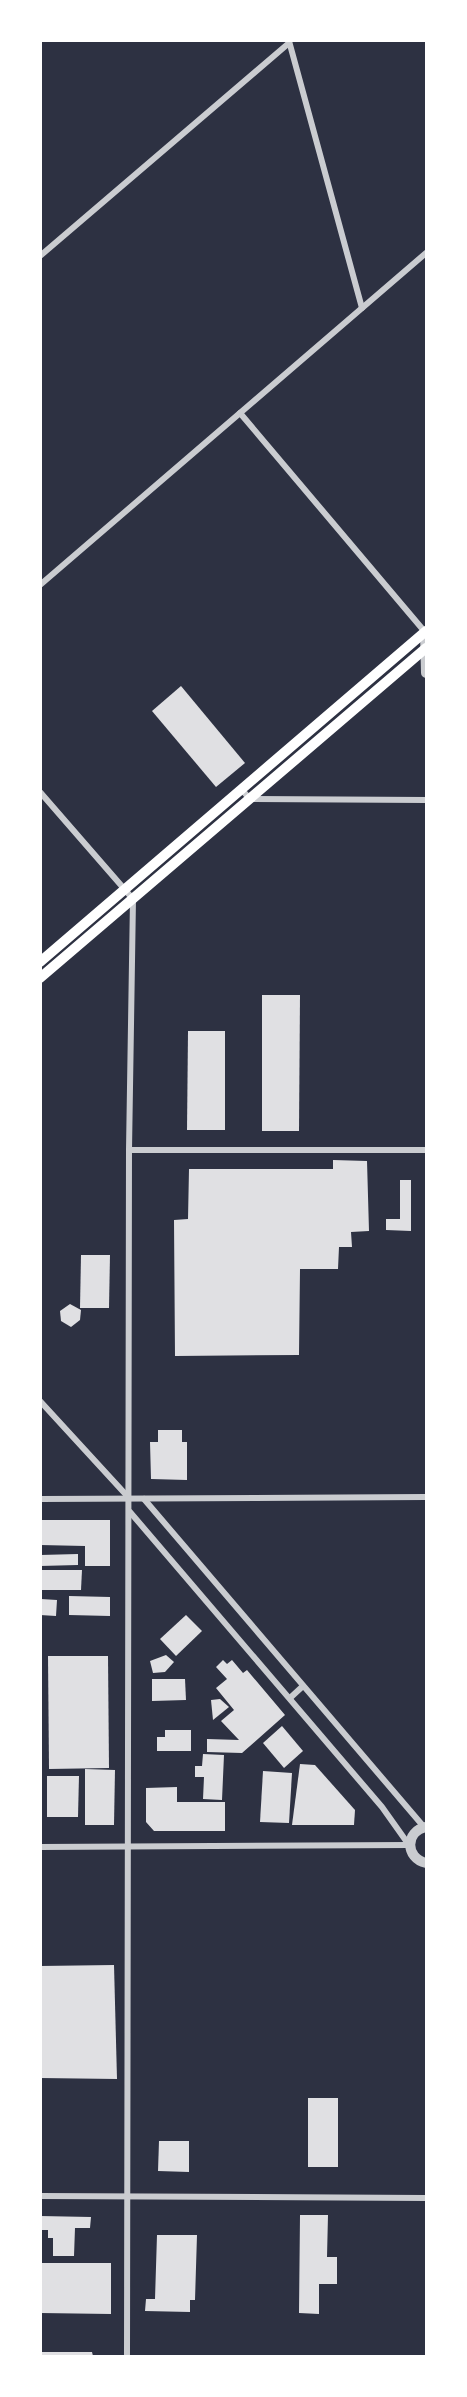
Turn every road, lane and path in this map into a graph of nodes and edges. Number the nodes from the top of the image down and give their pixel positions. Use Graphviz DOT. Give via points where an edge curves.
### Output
graph roads {
  1 [pos="289,42"];
  2 [pos="426,253"];
  3 [pos="40,256"];
  4 [pos="362,308"];
  5 [pos="240,413"];
  6 [pos="40,585"];
  7 [pos="426,631"];
  8 [pos="426,648"];
  9 [pos="426,673"];
  10 [pos="242,790"];
  11 [pos="40,792"];
  12 [pos="250,799"];
  13 [pos="426,800"];
  14 [pos="125,889"];
  15 [pos="133,899"];
  16 [pos="40,962"];
  17 [pos="40,978"];
  18 [pos="129,1150"];
  19 [pos="426,1150"];
  20 [pos="40,1401"];
  21 [pos="426,1497"];
  22 [pos="40,1499"];
  23 [pos="129,1499"];
  24 [pos="144,1499"];
  25 [pos="130,1512"];
  26 [pos="303,1686"];
  27 [pos="290,1698"];
  28 [pos="425,1827"];
  29 [pos="409,1845"];
  30 [pos="40,1847"];
  31 [pos="129,1847"];
  32 [pos="426,1863"];
  33 [pos="40,2196"];
  34 [pos="130,2196"];
  35 [pos="426,2198"];
  36 [pos="127,2356"];
  1 -- 3 [label="street"];
  1 -- 4 [label="street"];
  2 -- 4 [label="street"];
  4 -- 5 [label="street"];
  5 -- 6 [label="street"];
  5 -- 7 [label="street"];
  7 -- 8 [label="street"];
  7 -- 10 [label="main road"];
  8 -- 9 [label="street"];
  8 -- 12 [label="main road"];
  10 -- 12 [label="street"];
  10 -- 14 [label="main road"];
  11 -- 14 [label="street"];
  12 -- 13 [label="street"];
  12 -- 15 [label="main road"];
  14 -- 15 [label="street"];
  14 -- 16 [label="main road"];
  15 -- 17 [label="main road"];
  15 -- 18 [label="street"];
  18 -- 19 [label="street"];
  18 -- 23 [label="street"];
  20 -- 23 [label="street"];
  21 -- 24 [label="street"];
  22 -- 23 [label="street"];
  23 -- 24 [label="street"];
  23 -- 25 [label="street"];
  24 -- 26 [label="street"];
  25 -- 27 [label="street"];
  25 -- 31 [label="street"];
  26 -- 27 [label="street"];
  26 -- 28 [label="street"];
  27 -- 29 [label="street"];
  28 -- 29 [label="street" via="412,1836"];
  29 -- 31 [label="street"];
  29 -- 32 [label="street" via="412,1854"];
  30 -- 31 [label="street"];
  31 -- 34 [label="street"];
  33 -- 34 [label="street"];
  34 -- 35 [label="street"];
  34 -- 36 [label="street"];
}
